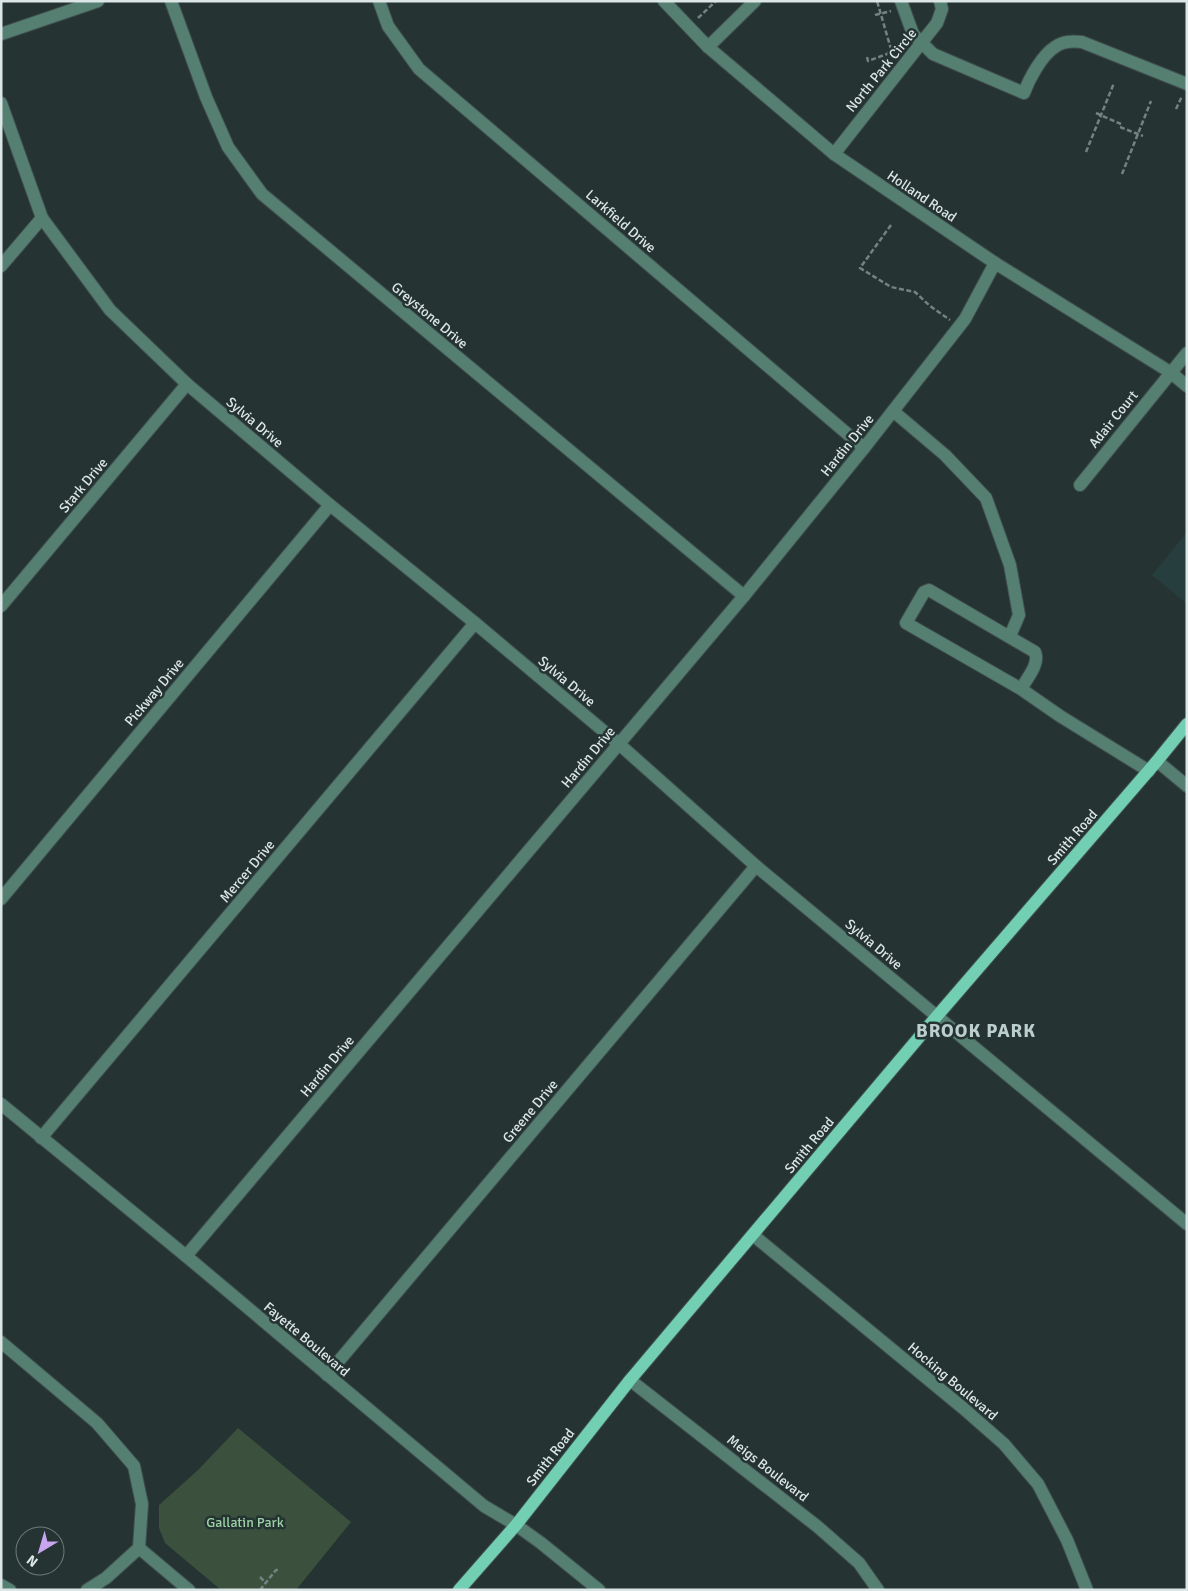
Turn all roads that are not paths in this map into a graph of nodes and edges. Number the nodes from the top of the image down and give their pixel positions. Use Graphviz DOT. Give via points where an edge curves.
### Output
graph roads {
  1 [pos="98,1"];
  2 [pos="171,1"];
  3 [pos="379,1"];
  4 [pos="664,1"];
  5 [pos="755,1"];
  6 [pos="901,1"];
  7 [pos="940,1"];
  8 [pos="1,34"];
  9 [pos="922,42"];
  10 [pos="708,47"];
  11 [pos="1185,88"];
  12 [pos="1,103"];
  13 [pos="834,154"];
  14 [pos="42,218"];
  15 [pos="995,263"];
  16 [pos="1,266"];
  17 [pos="1187,353"];
  18 [pos="1170,372"];
  19 [pos="187,384"];
  20 [pos="1187,386"];
  21 [pos="893,411"];
  22 [pos="864,448"];
  23 [pos="1080,485"];
  24 [pos="330,505"];
  25 [pos="744,596"];
  26 [pos="1,606"];
  27 [pos="476,623"];
  28 [pos="1010,636"];
  29 [pos="1021,688"];
  30 [pos="1187,724"];
  31 [pos="619,744"];
  32 [pos="1153,766"];
  33 [pos="1187,786"];
  34 [pos="756,866"];
  35 [pos="1,899"];
  36 [pos="937,1016"];
  37 [pos="1,1104"];
  38 [pos="41,1138"];
  39 [pos="1187,1224"];
  40 [pos="753,1235"];
  41 [pos="186,1256"];
  42 [pos="1,1342"];
  43 [pos="326,1375"];
  44 [pos="630,1380"];
  45 [pos="516,1525"];
  46 [pos="139,1548"];
  47 [pos="1,1585"];
  48 [pos="10,1590"];
  49 [pos="87,1590"];
  50 [pos="189,1590"];
  51 [pos="459,1590"];
  52 [pos="599,1590"];
  53 [pos="878,1590"];
  54 [pos="1087,1590"];
  1 -- 8 [label="street"];
  2 -- 25 [label="street, Greystone Drive" via="228,147 262,194"];
  3 -- 22 [label="street, Larkfield Drive" via="388,26 419,69"];
  4 -- 10 [label="street, Holland Road"];
  5 -- 10 [label="street"];
  6 -- 9 [label="street" via="913,34"];
  7 -- 9 [label="street, North Park Circle" via="940,19"];
  9 -- 11 [label="street" via="933,54 1024,93 1047,54 1055,46 1072,41 1082,42"];
  9 -- 13 [label="street, North Park Circle"];
  10 -- 13 [label="street, Holland Road"];
  12 -- 14 [label="street, Sylvia Drive"];
  13 -- 15 [label="street, Holland Road"];
  14 -- 16 [label="street"];
  14 -- 19 [label="street, Sylvia Drive" via="110,310"];
  15 -- 18 [label="street, Holland Road"];
  15 -- 21 [label="street, Hardin Drive" via="965,319"];
  17 -- 18 [label="street, Adair Court"];
  18 -- 20 [label="street, Holland Road"];
  18 -- 23 [label="street, Adair Court"];
  19 -- 24 [label="street, Sylvia Drive"];
  19 -- 26 [label="street, Stark Drive"];
  21 -- 22 [label="street, Hardin Drive"];
  21 -- 28 [label="street" via="945,455 986,498 1010,565 1019,615"];
  22 -- 25 [label="street, Hardin Drive"];
  24 -- 27 [label="street, Sylvia Drive"];
  24 -- 35 [label="street, Pickway Drive"];
  25 -- 31 [label="street, Hardin Drive"];
  27 -- 31 [label="street, Sylvia Drive"];
  27 -- 38 [label="street, Mercer Drive"];
  28 -- 29 [label="street" via="1036,652 1035,665"];
  28 -- 29 [label="street" via="929,590 906,623"];
  29 -- 32 [label="street" via="1060,716"];
  30 -- 32 [label="main road, Smith Road"];
  31 -- 34 [label="street, Sylvia Drive"];
  31 -- 41 [label="street, Hardin Drive"];
  32 -- 33 [label="street"];
  32 -- 36 [label="main road, Smith Road"];
  34 -- 36 [label="street, Sylvia Drive"];
  34 -- 43 [label="street, Greene Drive"];
  36 -- 39 [label="street, Sylvia Drive"];
  36 -- 40 [label="main road, Smith Road"];
  37 -- 38 [label="street, Fayette Boulevard"];
  38 -- 41 [label="street, Fayette Boulevard"];
  40 -- 44 [label="main road, Smith Road"];
  40 -- 54 [label="street, Hocking Boulevard" via="1004,1444 1038,1484 1067,1540"];
  41 -- 43 [label="street, Fayette Boulevard"];
  42 -- 46 [label="street" via="97,1423 134,1466 142,1504"];
  43 -- 45 [label="street, Fayette Boulevard" via="484,1506"];
  44 -- 45 [label="main road, Smith Road"];
  44 -- 53 [label="street, Meigs Boulevard" via="818,1527 859,1563"];
  45 -- 51 [label="main road, Smith Road"];
  45 -- 52 [label="street, Fayette Boulevard"];
  46 -- 49 [label="street" via="106,1578"];
  46 -- 50 [label="street"];
  47 -- 48 [label="street"];
}
